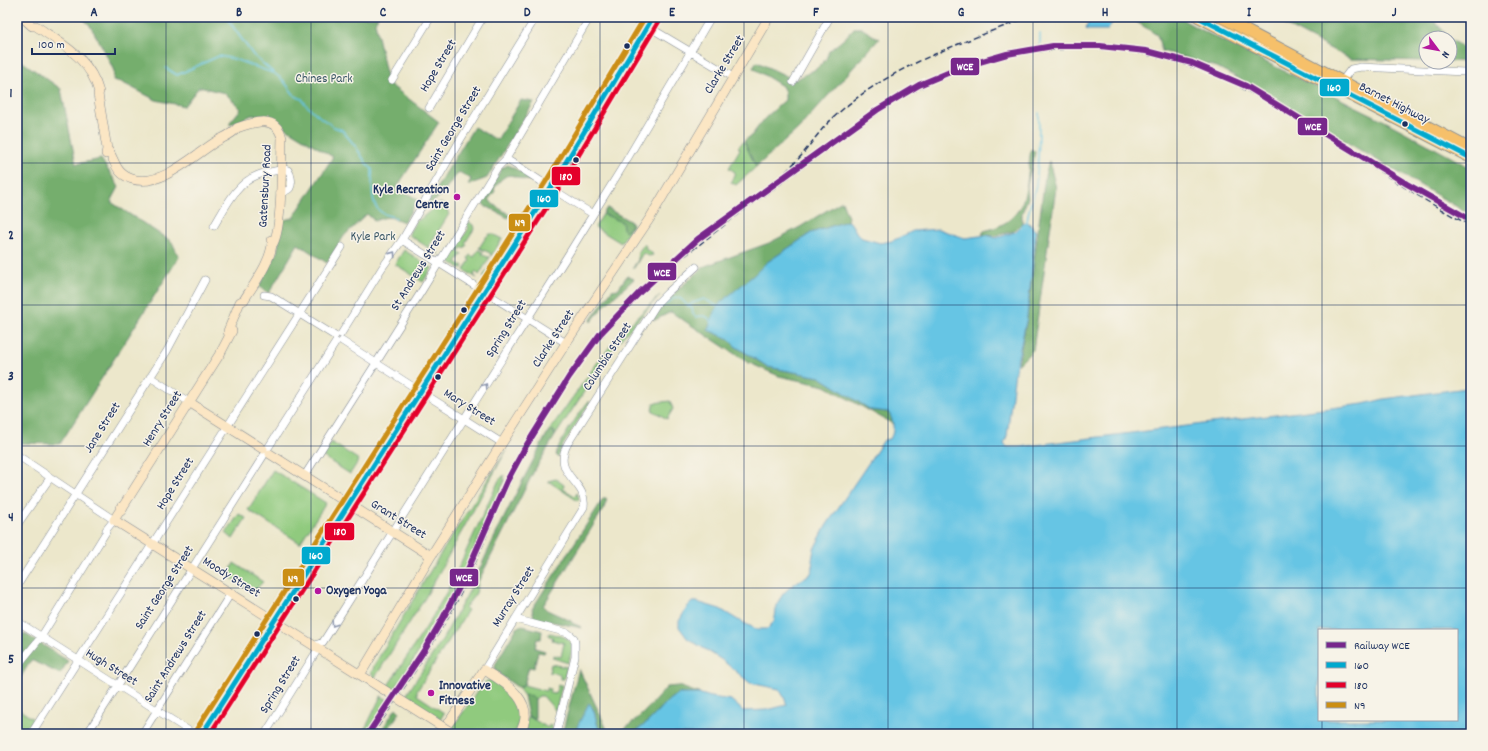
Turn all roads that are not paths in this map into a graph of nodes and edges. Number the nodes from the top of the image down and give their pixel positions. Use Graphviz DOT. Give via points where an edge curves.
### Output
graph roads {
  1 [pos="22,17"];
  2 [pos="28,17"];
  3 [pos="431,17"];
  4 [pos="483,17"];
  5 [pos="536,17"];
  6 [pos="590,17"];
  7 [pos="632,17"];
  8 [pos="711,17"];
  9 [pos="769,17"];
  10 [pos="830,17"];
  11 [pos="1198,17"];
  12 [pos="1222,17"];
  13 [pos="1234,17"];
  14 [pos="1466,17"];
  15 [pos="1471,21"];
  16 [pos="650,22"];
  17 [pos="36,26"];
  18 [pos="690,52"];
  19 [pos="1471,73"];
  20 [pos="733,77"];
  21 [pos="1343,78"];
  22 [pos="392,80"];
  23 [pos="793,82"];
  24 [pos="428,108"];
  25 [pos="1471,141"];
  26 [pos="1471,148"];
  27 [pos="1471,158"];
  28 [pos="506,159"];
  29 [pos="278,171"];
  30 [pos="551,187"];
  31 [pos="593,214"];
  32 [pos="214,226"];
  33 [pos="402,240"];
  34 [pos="272,245"];
  35 [pos="342,247"];
  36 [pos="439,262"];
  37 [pos="696,267"];
  38 [pos="205,280"];
  39 [pos="484,292"];
  40 [pos="264,295"];
  41 [pos="299,314"];
  42 [pos="528,319"];
  43 [pos="338,338"];
  44 [pos="566,343"];
  45 [pos="224,347"];
  46 [pos="376,363"];
  47 [pos="150,377"];
  48 [pos="421,392"];
  49 [pos="189,402"];
  50 [pos="464,419"];
  51 [pos="226,427"];
  52 [pos="502,443"];
  53 [pos="266,451"];
  54 [pos="17,455"];
  55 [pos="566,472"];
  56 [pos="305,475"];
  57 [pos="50,478"];
  58 [pos="75,495"];
  59 [pos="349,505"];
  60 [pos="114,519"];
  61 [pos="17,525"];
  62 [pos="393,532"];
  63 [pos="153,544"];
  64 [pos="431,556"];
  65 [pos="192,569"];
  66 [pos="17,586"];
  67 [pos="231,593"];
  68 [pos="515,619"];
  69 [pos="17,621"];
  70 [pos="275,622"];
  71 [pos="41,636"];
  72 [pos="316,648"];
  73 [pos="78,661"];
  74 [pos="19,664"];
  75 [pos="484,670"];
  76 [pos="360,675"];
  77 [pos="118,686"];
  78 [pos="157,711"];
  79 [pos="30,734"];
  80 [pos="87,734"];
  81 [pos="142,734"];
  82 [pos="194,734"];
  83 [pos="202,734"];
  84 [pos="265,734"];
  85 [pos="441,734"];
  86 [pos="454,734"];
  87 [pos="519,734"];
  88 [pos="556,734"];
  1 -- 17 [label="street, Gatensbury Road" via="32,26"];
  2 -- 17 [label="street, Gatensbury Road"];
  3 -- 22 [label="street"];
  4 -- 24 [label="street, Hope Street"];
  5 -- 33 [label="street, Saint George Street"];
  6 -- 28 [label="street, St Andrews Street"];
  7 -- 16 [label="street"];
  8 -- 18 [label="street, Spring Street"];
  9 -- 20 [label="street, Clarke Street"];
  10 -- 23 [label="street"];
  11 -- 27 [label="main road, Barnet Highway"];
  12 -- 21 [label="main road"];
  13 -- 21 [label="main road, Barnet Highway"];
  14 -- 15 [label="street"];
  16 -- 18 [label="street"];
  16 -- 30 [label="main road"];
  17 -- 29 [label="street, Gatensbury Road" via="78,56 89,70 98,94 106,157 111,169 129,183 140,186 156,184 214,142 234,131 259,127 267,128 275,137"];
  18 -- 20 [label="street"];
  18 -- 31 [label="street, Spring Street"];
  19 -- 21 [label="street" via="1361,67 1351,69"];
  20 -- 44 [label="street, Clarke Street" via="647,223"];
  21 -- 25 [label="main road, Barnet Highway"];
  21 -- 26 [label="main road"];
  28 -- 30 [label="street"];
  28 -- 36 [label="street, St Andrews Street" via="497,168"];
  29 -- 32 [label="street" via="252,177 241,186"];
  29 -- 34 [label="street, Gatensbury Road"];
  29 -- 34 [label="street, Gatensbury Road" via="278,224"];
  30 -- 31 [label="street"];
  30 -- 39 [label="main road"];
  31 -- 42 [label="street, Spring Street"];
  33 -- 36 [label="street"];
  43 -- 33 [label="street, Saint George Street, one-way"];
  34 -- 45 [label="street, Gatensbury Road" via="262,271 244,300 240,302"];
  35 -- 41 [label="street, Hope Street"];
  36 -- 39 [label="street"];
  36 -- 46 [label="street, St Andrews Street"];
  37 -- 55 [label="street, Columbia Street" via="658,302 595,400 564,450 563,462"];
  38 -- 47 [label="street, Jane Street"];
  39 -- 42 [label="street"];
  39 -- 48 [label="main road"];
  40 -- 41 [label="street, Mary Street" via="271,296"];
  41 -- 43 [label="street, Mary Street"];
  41 -- 51 [label="street, Hope Street"];
  42 -- 44 [label="street"];
  50 -- 42 [label="street, Spring Street, one-way"];
  43 -- 46 [label="street, Mary Street"];
  43 -- 53 [label="street, Saint George Street"];
  44 -- 52 [label="street, Clarke Street"];
  45 -- 49 [label="street, Henry Street"];
  46 -- 48 [label="street, Mary Street"];
  46 -- 56 [label="street, St Andrews Street"];
  47 -- 49 [label="street, Grant Street"];
  47 -- 58 [label="street, Jane Street"];
  48 -- 50 [label="street, Mary Street"];
  48 -- 59 [label="main road"];
  49 -- 51 [label="street, Grant Street"];
  49 -- 60 [label="street, Henry Street"];
  50 -- 52 [label="street, Mary Street"];
  50 -- 62 [label="street, Spring Street"];
  51 -- 53 [label="street, Grant Street"];
  51 -- 63 [label="street, Hope Street"];
  52 -- 64 [label="street, Clarke Street"];
  53 -- 56 [label="street, Grant Street"];
  53 -- 65 [label="street, Saint George Street"];
  54 -- 57 [label="street, Moody Street"];
  55 -- 68 [label="street, Murray Street" via="584,496 584,507"];
  56 -- 59 [label="street, Grant Street"];
  57 -- 58 [label="street, Moody Street"];
  57 -- 61 [label="street"];
  58 -- 60 [label="street, Moody Street"];
  58 -- 66 [label="street, Jane Street"];
  59 -- 62 [label="street, Grant Street"];
  59 -- 70 [label="main road"];
  60 -- 63 [label="street, Moody Street"];
  60 -- 71 [label="street, Henry Street"];
  62 -- 64 [label="street, Grant Street"];
  62 -- 72 [label="street, Spring Street, one-way"];
  63 -- 65 [label="street, Moody Street"];
  63 -- 73 [label="street, Hope Street"];
  64 -- 76 [label="street, Clarke Street"];
  65 -- 67 [label="street, Moody Street"];
  65 -- 77 [label="street, Saint George Street"];
  67 -- 70 [label="street, Moody Street"];
  67 -- 78 [label="street, Saint Andrews Street"];
  68 -- 75 [label="street, Murray Street"];
  68 -- 88 [label="street" via="568,633 574,638 575,657"];
  69 -- 71 [label="street, Hugh Street"];
  70 -- 72 [label="street, Moody Street"];
  70 -- 83 [label="main road"];
  71 -- 73 [label="street, Hugh Street"];
  71 -- 74 [label="street, Henry Street"];
  72 -- 76 [label="street, Moody Street"];
  72 -- 84 [label="street, Spring Street"];
  73 -- 77 [label="street, Hugh Street"];
  73 -- 79 [label="street, Hope Street"];
  75 -- 85 [label="street, Murray Street"];
  75 -- 87 [label="street" via="508,685 519,696 523,704 524,718"];
  76 -- 86 [label="street, Moody Street, bridge"];
  77 -- 78 [label="street, Hugh Street"];
  77 -- 80 [label="street, Saint George Street"];
  78 -- 81 [label="street, Saint Andrews Street"];
  78 -- 82 [label="street, Hugh Street"];
}
